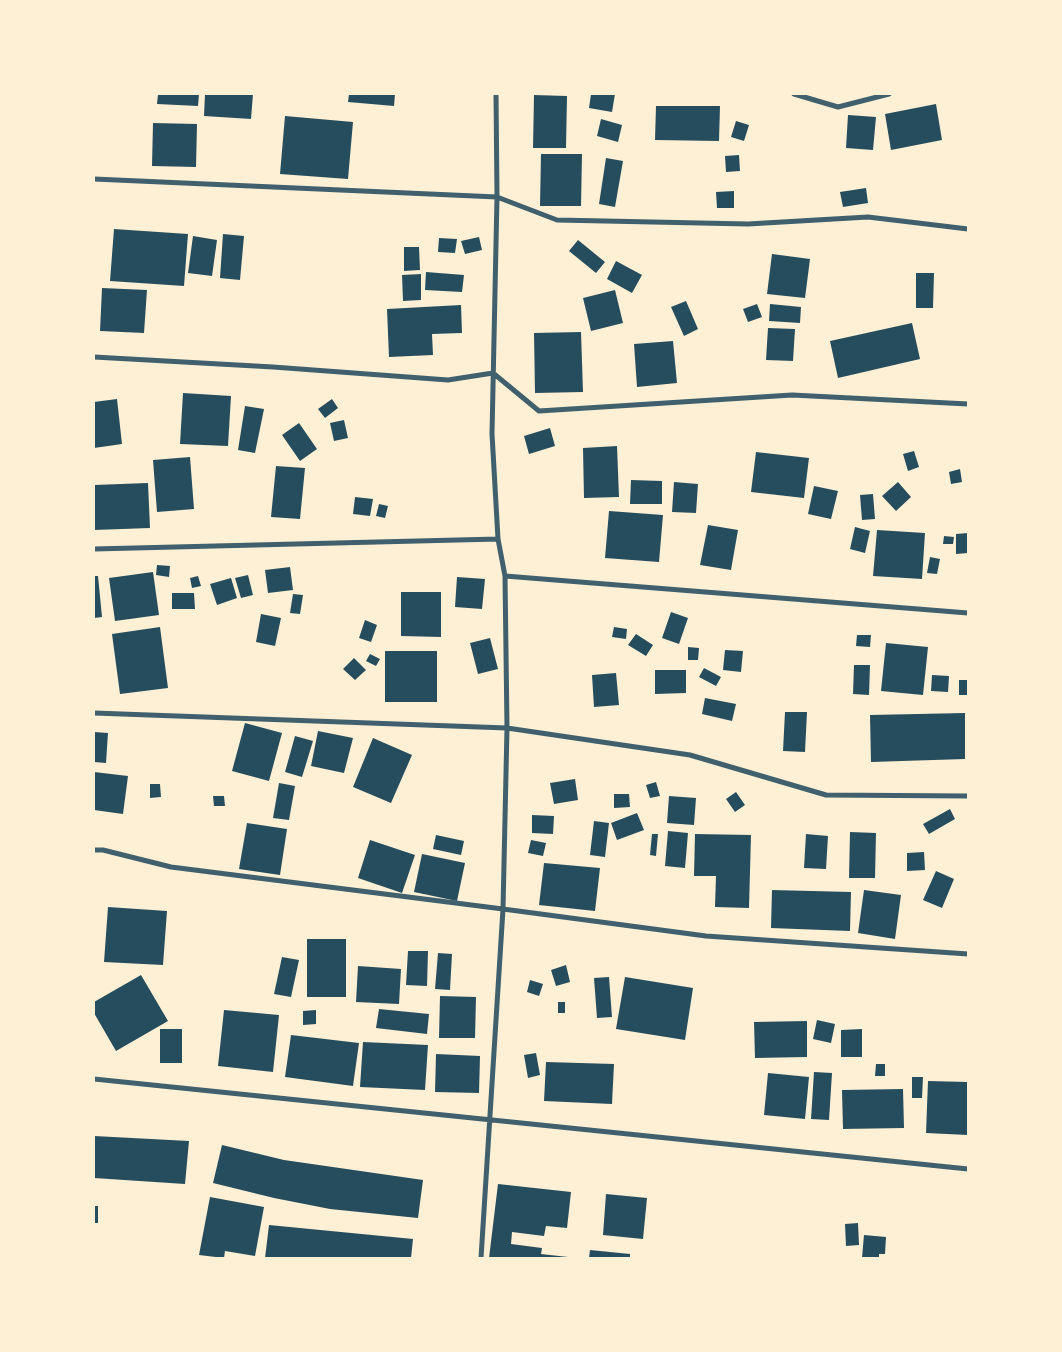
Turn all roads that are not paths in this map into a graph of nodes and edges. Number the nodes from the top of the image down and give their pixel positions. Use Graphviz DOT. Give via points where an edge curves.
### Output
graph roads {
  1 [pos="496,94"];
  2 [pos="794,94"];
  3 [pos="889,94"];
  4 [pos="94,179"];
  5 [pos="497,197"];
  6 [pos="968,229"];
  7 [pos="94,357"];
  8 [pos="493,373"];
  9 [pos="968,404"];
  10 [pos="498,539"];
  11 [pos="94,549"];
  12 [pos="505,576"];
  13 [pos="968,613"];
  14 [pos="94,713"];
  15 [pos="507,728"];
  16 [pos="968,796"];
  17 [pos="94,850"];
  18 [pos="503,908"];
  19 [pos="968,954"];
  20 [pos="94,1079"];
  21 [pos="489,1119"];
  22 [pos="968,1169"];
  23 [pos="482,1258"];
  1 -- 5 [label="street"];
  2 -- 3 [label="street" via="838,107"];
  4 -- 5 [label="street"];
  5 -- 6 [label="street" via="557,220 748,224 868,218"];
  5 -- 8 [label="street"];
  7 -- 8 [label="street" via="448,380"];
  8 -- 9 [label="street" via="539,411 792,395"];
  8 -- 10 [label="street" via="492,434"];
  10 -- 11 [label="street"];
  10 -- 12 [label="street"];
  12 -- 13 [label="street"];
  12 -- 15 [label="street"];
  14 -- 15 [label="street"];
  15 -- 16 [label="street" via="690,755 826,796"];
  15 -- 18 [label="street"];
  17 -- 18 [label="street" via="171,867"];
  18 -- 19 [label="street" via="706,936"];
  18 -- 21 [label="street"];
  20 -- 21 [label="street"];
  21 -- 22 [label="street"];
  21 -- 23 [label="street"];
}
